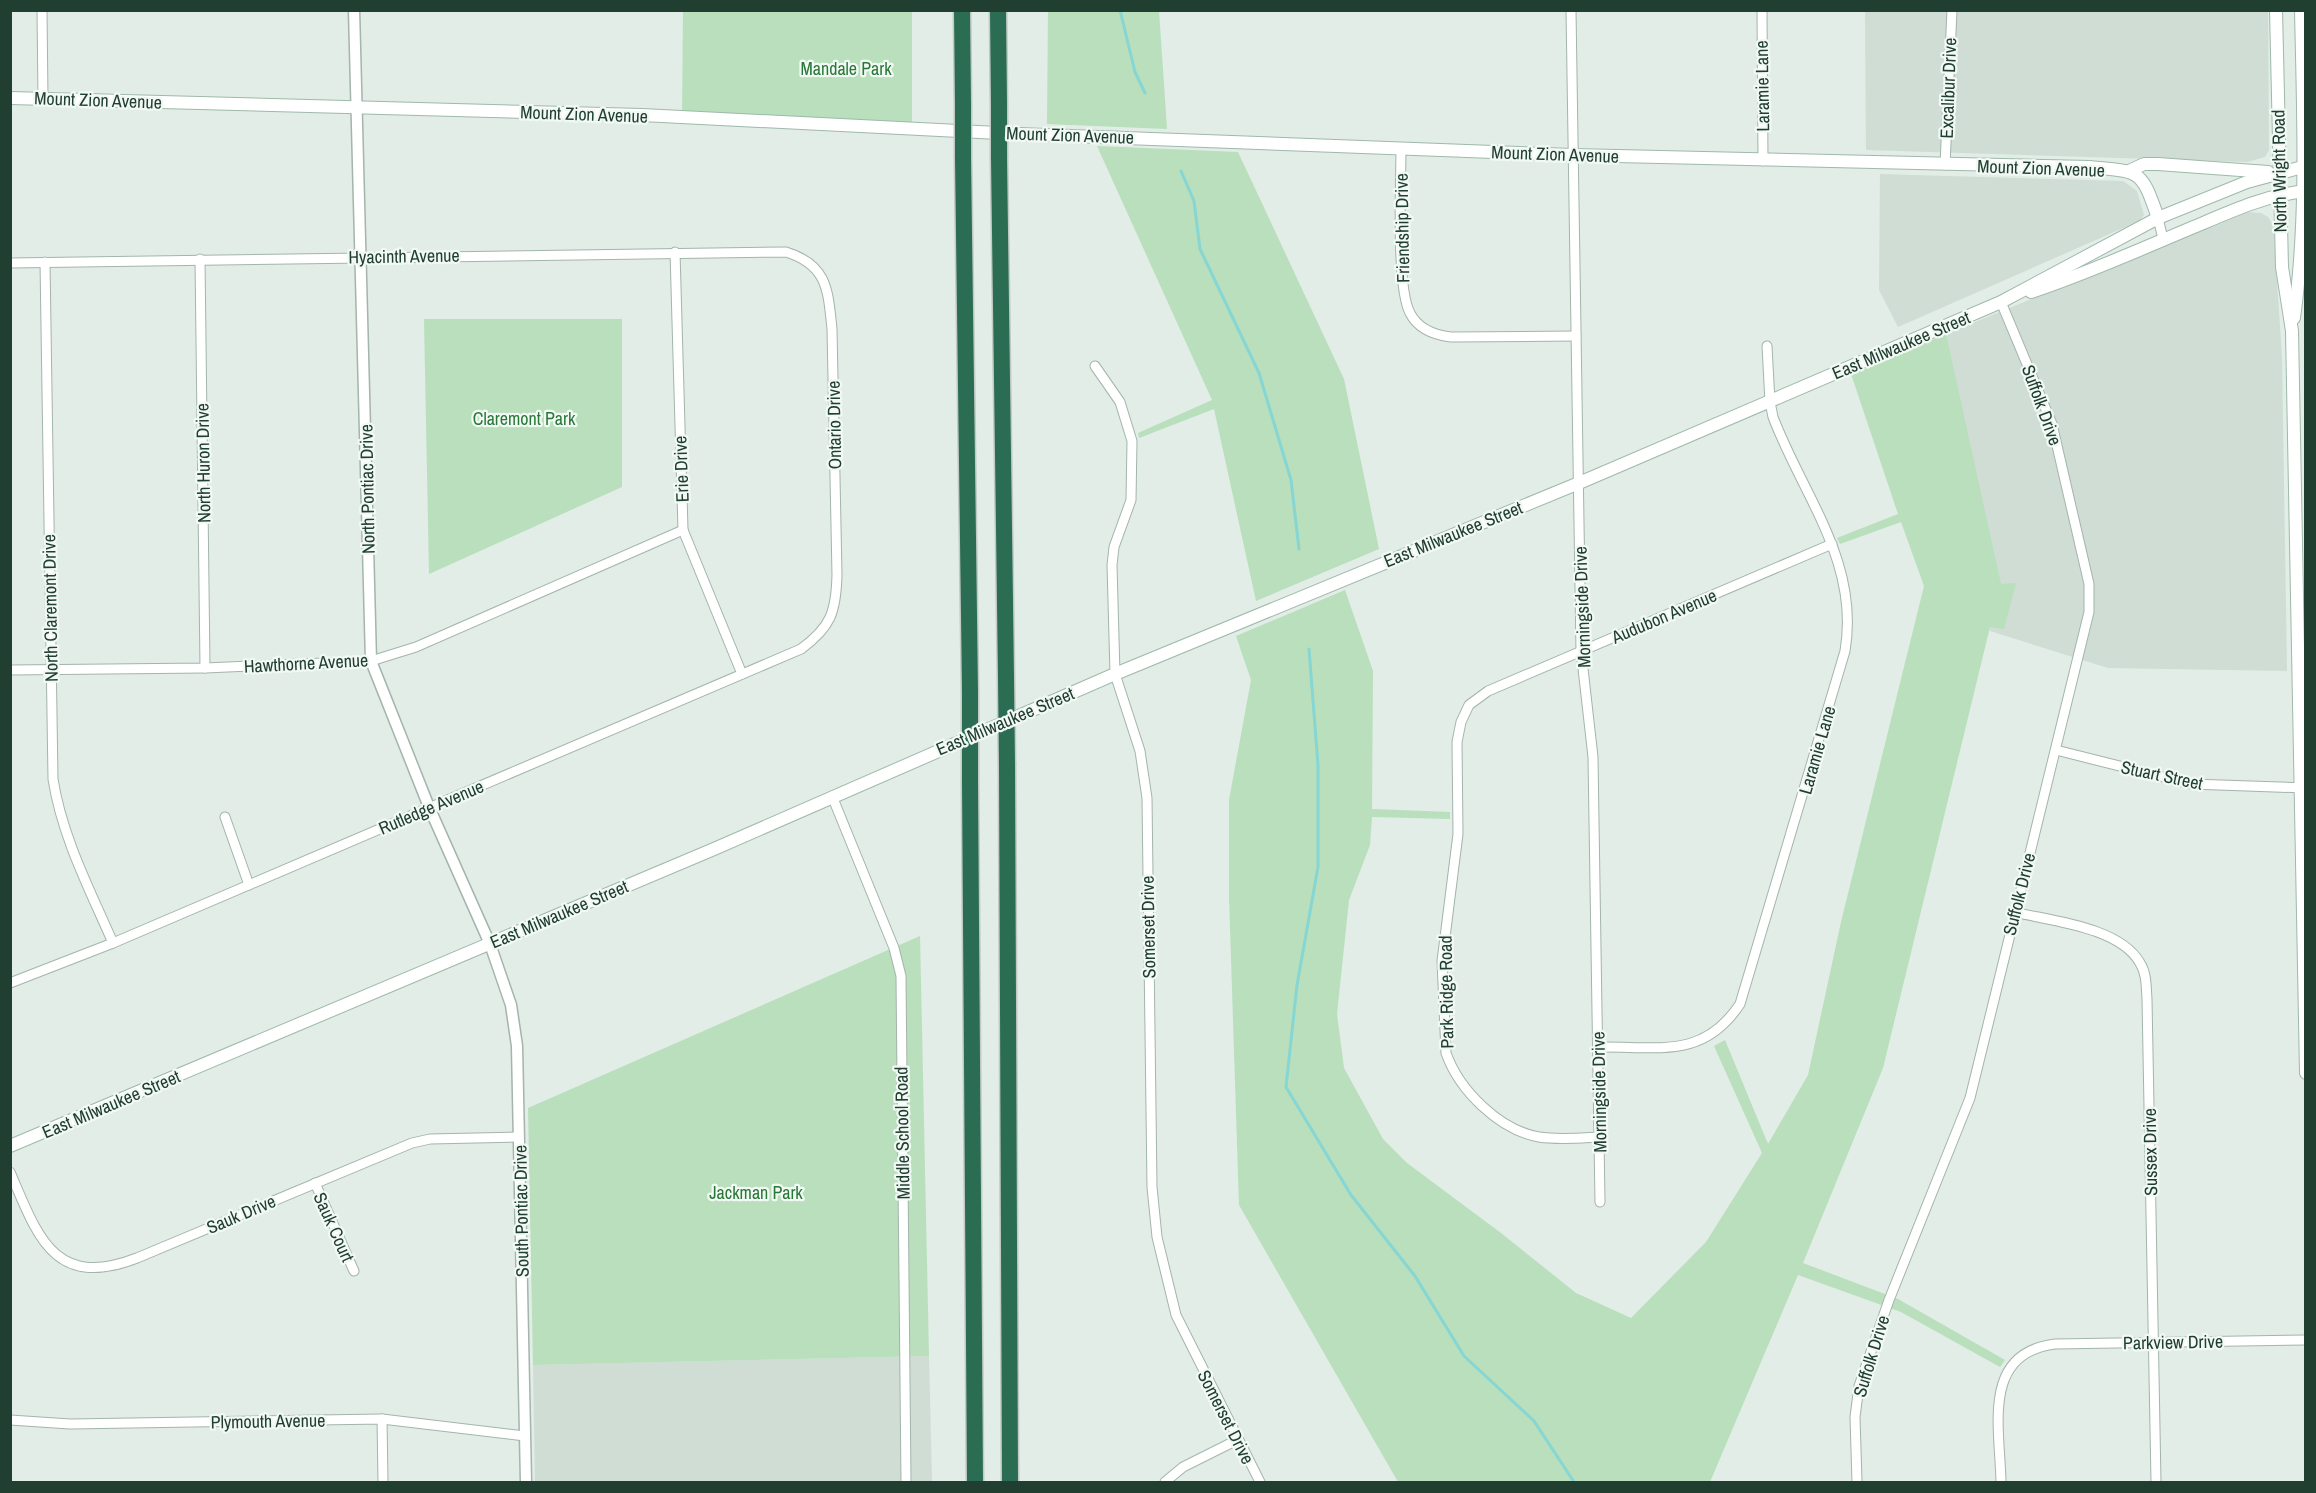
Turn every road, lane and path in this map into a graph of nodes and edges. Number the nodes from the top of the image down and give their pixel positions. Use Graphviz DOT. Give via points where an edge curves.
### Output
graph roads {
  1 [pos="42,10"];
  2 [pos="354,10"];
  3 [pos="962,10"];
  4 [pos="998,10"];
  5 [pos="1571,10"];
  6 [pos="1762,10"];
  7 [pos="1952,10"];
  8 [pos="2276,10"];
  9 [pos="2301,10"];
  10 [pos="10,98"];
  11 [pos="42,99"];
  12 [pos="357,107"];
  13 [pos="1401,148"];
  14 [pos="1573,155"];
  15 [pos="1763,161"];
  16 [pos="1945,165"];
  17 [pos="2305,166"];
  18 [pos="2129,171"];
  19 [pos="2278,173"];
  20 [pos="2305,191"];
  21 [pos="2279,193"];
  22 [pos="2158,218"];
  23 [pos="2163,239"];
  24 [pos="675,252"];
  25 [pos="796,255"];
  26 [pos="362,257"];
  27 [pos="200,259"];
  28 [pos="45,262"];
  29 [pos="10,263"];
  30 [pos="2001,302"];
  31 [pos="2292,331"];
  32 [pos="1576,336"];
  33 [pos="1767,346"];
  34 [pos="1095,366"];
  35 [pos="1770,402"];
  36 [pos="1579,483"];
  37 [pos="683,530"];
  38 [pos="1832,544"];
  39 [pos="834,609"];
  40 [pos="1581,651"];
  41 [pos="370,662"];
  42 [pos="205,668"];
  43 [pos="10,670"];
  44 [pos="51,670"];
  45 [pos="742,674"];
  46 [pos="1115,674"];
  47 [pos="1457,742"];
  48 [pos="2056,750"];
  49 [pos="2303,787"];
  50 [pos="832,796"];
  51 [pos="429,807"];
  52 [pos="225,817"];
  53 [pos="249,885"];
  54 [pos="2014,912"];
  55 [pos="112,943"];
  56 [pos="490,944"];
  57 [pos="10,983"];
  58 [pos="1598,1047"];
  59 [pos="2306,1074"];
  60 [pos="519,1137"];
  61 [pos="1599,1137"];
  62 [pos="10,1146"];
  63 [pos="10,1172"];
  64 [pos="315,1183"];
  65 [pos="1600,1202"];
  66 [pos="354,1271"];
  67 [pos="2306,1340"];
  68 [pos="2154,1342"];
  69 [pos="382,1419"];
  70 [pos="10,1420"];
  71 [pos="525,1436"];
  72 [pos="1237,1440"];
  73 [pos="383,1482"];
  74 [pos="526,1482"];
  75 [pos="906,1482"];
  76 [pos="975,1482"];
  77 [pos="1010,1482"];
  78 [pos="1165,1482"];
  79 [pos="1260,1482"];
  80 [pos="1857,1482"];
  81 [pos="2001,1482"];
  82 [pos="2156,1482"];
  1 -- 11 [label="street"];
  2 -- 12 [label="street, North Pontiac Drive"];
  3 -- 76 [label="highway, bridge"];
  4 -- 77 [label="highway, bridge"];
  5 -- 14 [label="street, Morningside Drive"];
  6 -- 15 [label="street, Laramie Lane"];
  7 -- 16 [label="street, Excalibur Drive"];
  8 -- 19 [label="main road, North Wright Road"];
  9 -- 17 [label="main road, North Wright Road"];
  10 -- 11 [label="main road, Mount Zion Avenue"];
  11 -- 12 [label="main road, Mount Zion Avenue"];
  12 -- 13 [label="main road, Mount Zion Avenue"];
  12 -- 26 [label="street, North Pontiac Drive"];
  13 -- 14 [label="main road, Mount Zion Avenue"];
  13 -- 32 [label="street, Friendship Drive" via="1403,292 1415,321 1432,333 1451,337"];
  14 -- 15 [label="main road, Mount Zion Avenue"];
  14 -- 32 [label="street, Morningside Drive"];
  15 -- 16 [label="main road, Mount Zion Avenue"];
  16 -- 18 [label="main road, Mount Zion Avenue"];
  17 -- 19 [label="main road, East Milwaukee Street"];
  17 -- 20 [label="main road, North Wright Road"];
  18 -- 19 [label="main road, Mount Zion Avenue" via="2144,164 2158,164"];
  18 -- 22 [label="main road, Mount Zion Avenue" via="2145,182"];
  19 -- 21 [label="main road, North Wright Road"];
  19 -- 22 [label="main road, East Milwaukee Street"];
  20 -- 21 [label="main road, East Milwaukee Street"];
  20 -- 31 [label="main road, North Wright Road" via="2301,268"];
  21 -- 23 [label="main road, East Milwaukee Street"];
  21 -- 31 [label="main road, North Wright Road" via="2282,267"];
  22 -- 23 [label="street"];
  22 -- 30 [label="main road, East Milwaukee Street"];
  23 -- 30 [label="main road, East Milwaukee Street" via="2073,279"];
  24 -- 25 [label="street, Hyacinth Avenue"];
  24 -- 26 [label="street, Hyacinth Avenue"];
  24 -- 37 [label="street, Erie Drive"];
  25 -- 39 [label="street, Ontario Drive" via="820,272 827,289 832,329 837,575"];
  26 -- 27 [label="street, Hyacinth Avenue"];
  26 -- 41 [label="street, North Pontiac Drive"];
  27 -- 28 [label="street, Hyacinth Avenue"];
  27 -- 42 [label="street, North Huron Drive"];
  28 -- 29 [label="street, Hyacinth Avenue"];
  28 -- 44 [label="street, North Claremont Drive"];
  30 -- 35 [label="main road, East Milwaukee Street"];
  30 -- 48 [label="street, Suffolk Drive" via="2052,424 2091,596 2083,645"];
  31 -- 49 [label="main road, North Wright Road"];
  32 -- 36 [label="street, Morningside Drive"];
  33 -- 35 [label="street, Laramie Lane"];
  34 -- 46 [label="street, Somerset Drive" via="1120,402 1132,441 1131,500 1114,547 1112,565"];
  35 -- 36 [label="main road, East Milwaukee Street"];
  35 -- 38 [label="street, Laramie Lane" via="1781,438"];
  36 -- 40 [label="street, Morningside Drive"];
  36 -- 46 [label="main road, East Milwaukee Street"];
  37 -- 41 [label="street, Hawthorne Avenue" via="416,648"];
  37 -- 45 [label="street, Erie Drive"];
  38 -- 40 [label="street, Audubon Avenue"];
  38 -- 58 [label="street, Laramie Lane" via="1847,594 1849,627 1845,651 1740,1004 1727,1024 1696,1043"];
  39 -- 45 [label="street, Rutledge Avenue" via="818,636 801,649"];
  40 -- 47 [label="street, Audubon Avenue" via="1481,694 1465,714"];
  40 -- 58 [label="street, Morningside Drive" via="1593,757"];
  41 -- 42 [label="street, Hawthorne Avenue"];
  41 -- 51 [label="street, North Pontiac Drive"];
  42 -- 44 [label="street, Hawthorne Avenue"];
  43 -- 44 [label="street, Hawthorne Avenue"];
  44 -- 55 [label="street, North Claremont Drive" via="53,779 58,808"];
  45 -- 51 [label="street, Rutledge Avenue"];
  46 -- 50 [label="main road, East Milwaukee Street"];
  46 -- 72 [label="street, Somerset Drive" via="1145,772 1152,1187 1157,1237 1176,1315"];
  47 -- 61 [label="street, Park Ridge Road" via="1458,834 1442,961 1446,1053 1451,1067 1467,1090 1510,1126 1541,1137"];
  48 -- 49 [label="street, Stuart Street" via="2191,784"];
  48 -- 54 [label="street, Suffolk Drive"];
  49 -- 59 [label="main road, North Wright Road"];
  50 -- 56 [label="main road, East Milwaukee Street"];
  50 -- 75 [label="street, Middle School Road" via="894,948 901,976"];
  51 -- 53 [label="street, Rutledge Avenue"];
  51 -- 56 [label="street, North Pontiac Drive"];
  52 -- 53 [label="street"];
  53 -- 55 [label="street, Rutledge Avenue"];
  54 -- 68 [label="street, Sussex Drive" via="2108,936 2126,946 2144,971"];
  54 -- 80 [label="street, Suffolk Drive" via="1970,1098 1859,1386 1855,1417"];
  55 -- 57 [label="street, Rutledge Avenue"];
  56 -- 60 [label="street, South Pontiac Drive" via="516,1030"];
  56 -- 62 [label="main road, East Milwaukee Street"];
  58 -- 61 [label="street, Morningside Drive"];
  60 -- 64 [label="street, Sauk Drive" via="412,1143"];
  60 -- 71 [label="street, South Pontiac Drive"];
  61 -- 65 [label="street, Morningside Drive"];
  63 -- 64 [label="street, Sauk Drive" via="45,1245 65,1261 91,1269 127,1262"];
  64 -- 66 [label="street, Sauk Court"];
  67 -- 68 [label="street, Parkview Drive"];
  68 -- 81 [label="street, Parkview Drive" via="2040,1346 2017,1357 2001,1387"];
  68 -- 82 [label="street, Sussex Drive"];
  69 -- 70 [label="street, Plymouth Avenue" via="70,1424"];
  69 -- 71 [label="street, Plymouth Avenue"];
  69 -- 73 [label="street"];
  71 -- 74 [label="street, South Pontiac Drive"];
  72 -- 78 [label="street" via="1183,1467"];
  72 -- 79 [label="street, Somerset Drive"];
}
